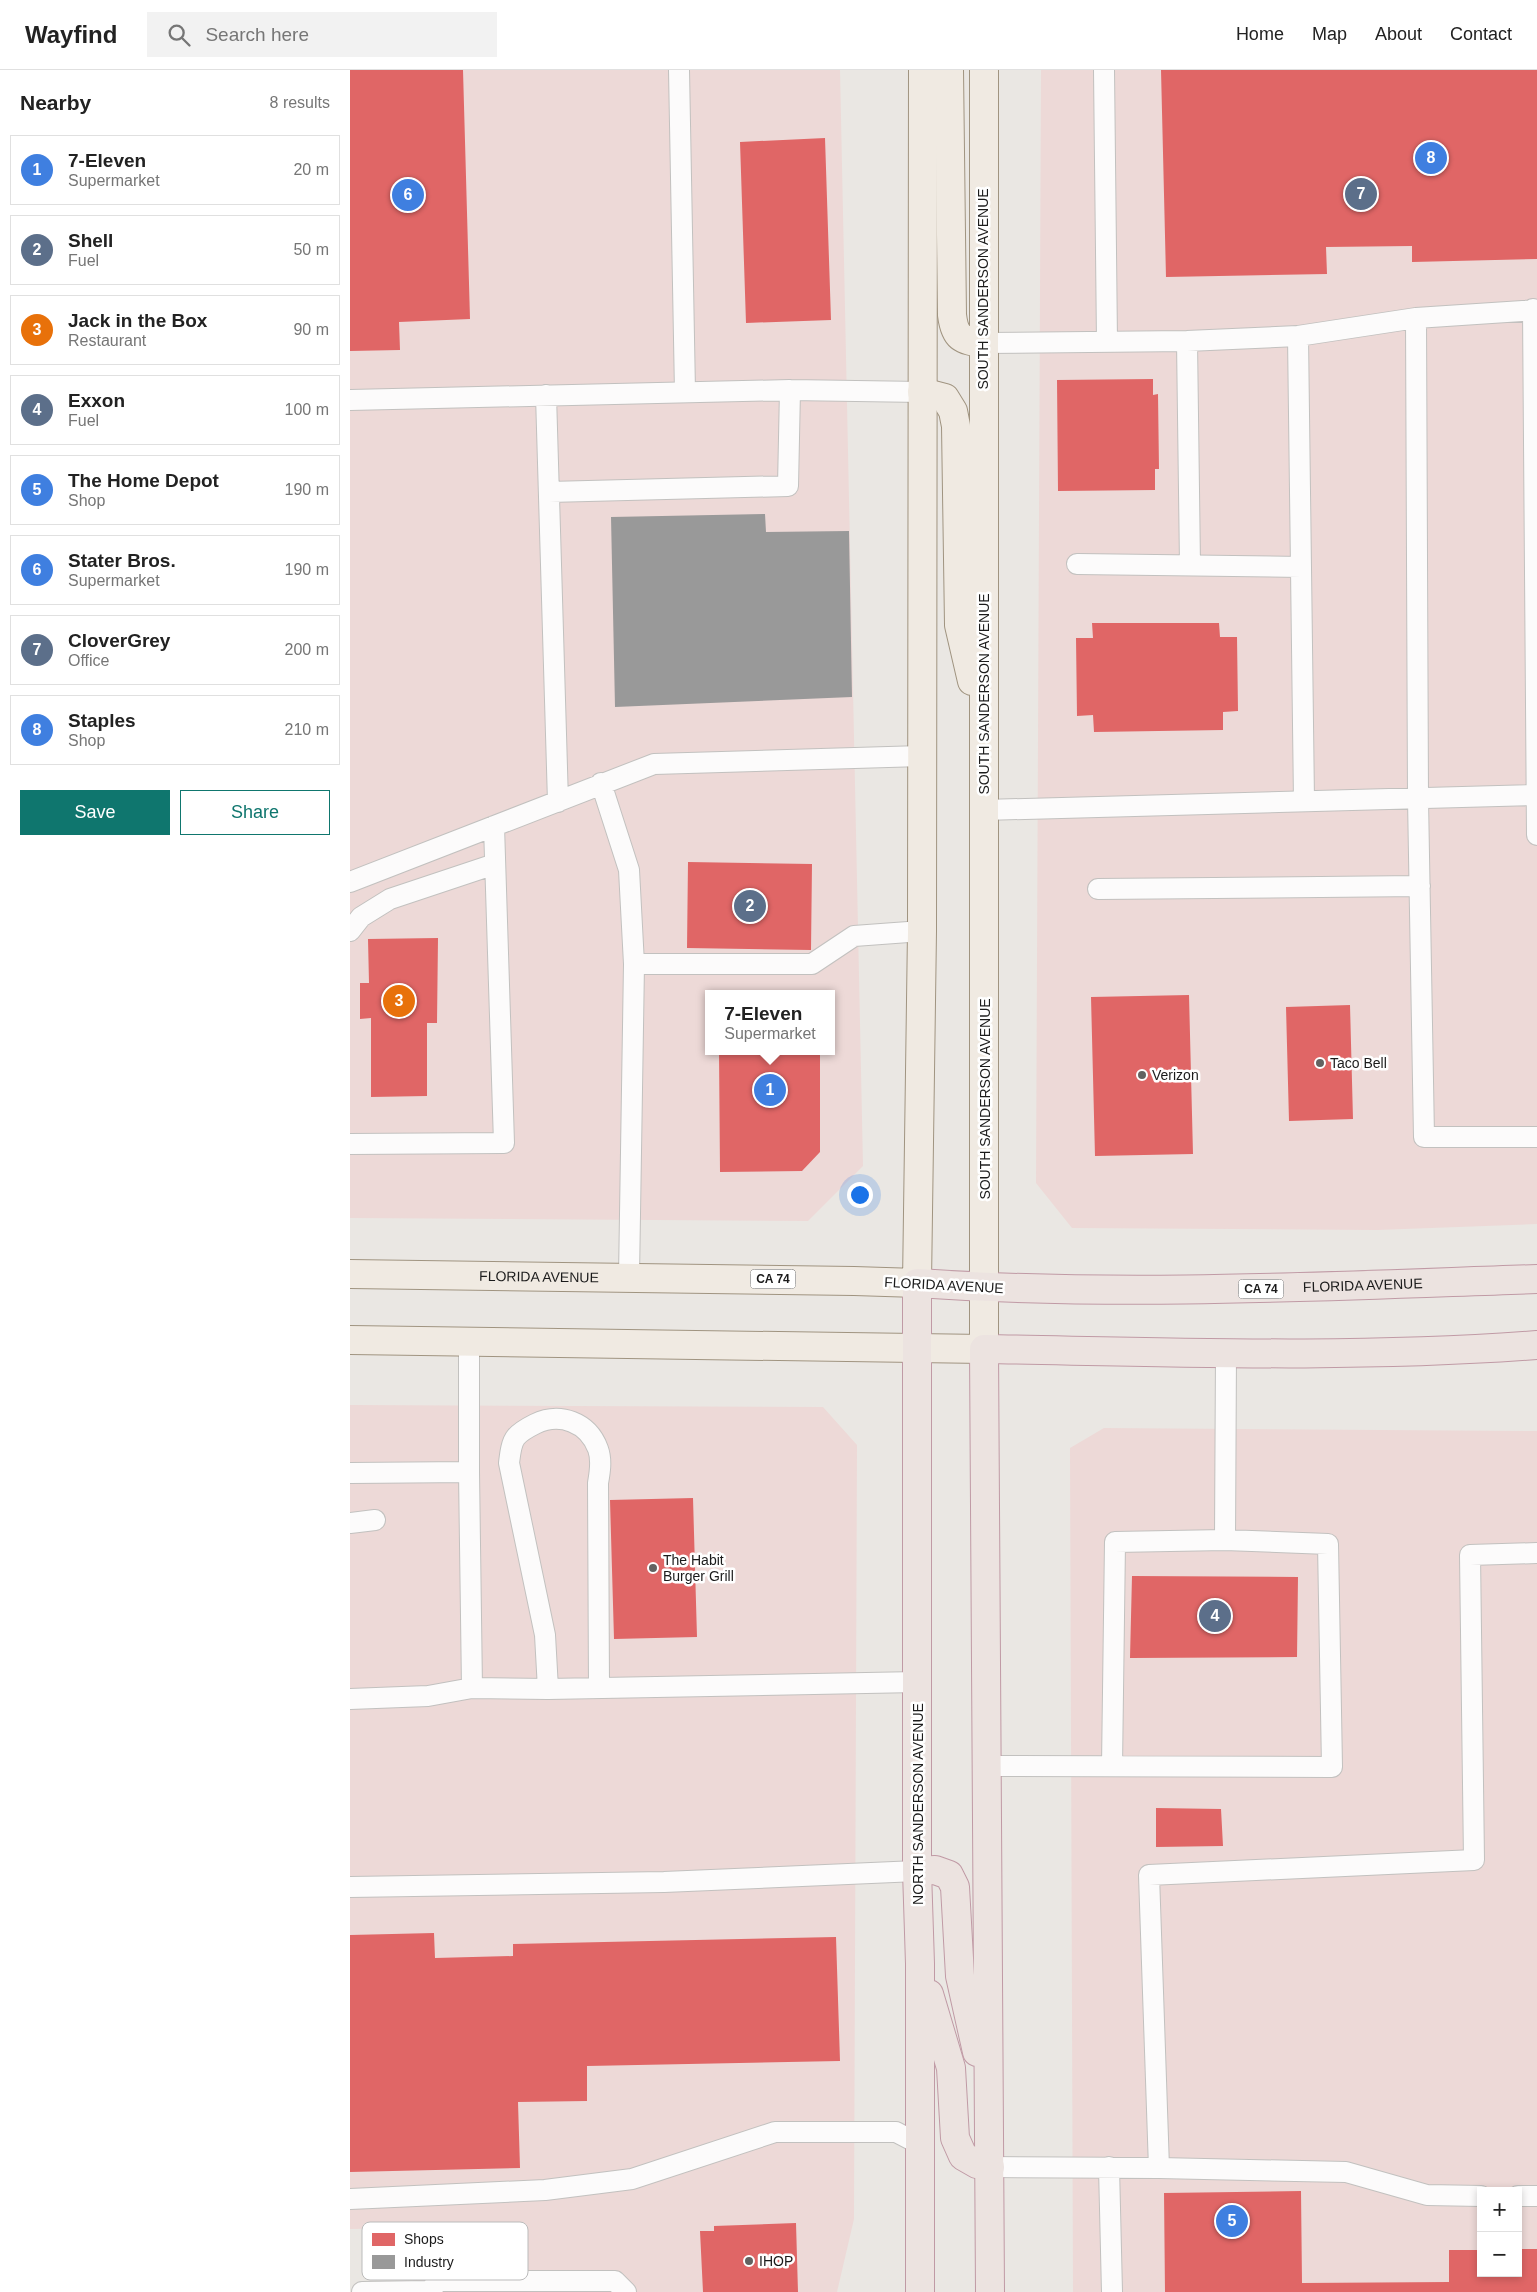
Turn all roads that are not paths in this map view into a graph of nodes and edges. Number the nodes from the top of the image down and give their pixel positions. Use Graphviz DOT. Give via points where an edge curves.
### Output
graph roads {
  1 [pos="679,70"];
  2 [pos="923,70"];
  3 [pos="949,70"];
  4 [pos="984,70"];
  5 [pos="1104,70"];
  6 [pos="1535,310"];
  7 [pos="1416,318"];
  8 [pos="1298,336"];
  9 [pos="1106,342"];
  10 [pos="1187,342"];
  11 [pos="983,343"];
  12 [pos="790,390"];
  13 [pos="685,392"];
  14 [pos="922,392"];
  15 [pos="546,395"];
  16 [pos="350,400"];
  17 [pos="549,492"];
  18 [pos="1077,564"];
  19 [pos="1190,565"];
  20 [pos="1301,567"];
  21 [pos="983,731"];
  22 [pos="922,756"];
  23 [pos="601,783"];
  24 [pos="1537,796"];
  25 [pos="1418,799"];
  26 [pos="1304,801"];
  27 [pos="558,802"];
  28 [pos="984,810"];
  29 [pos="494,826"];
  30 [pos="1537,835"];
  31 [pos="495,864"];
  32 [pos="350,882"];
  33 [pos="1420,886"];
  34 [pos="1098,888"];
  35 [pos="350,931"];
  36 [pos="922,931"];
  37 [pos="634,964"];
  38 [pos="1537,1137"];
  39 [pos="350,1144"];
  40 [pos="350,1274"];
  41 [pos="629,1277"];
  42 [pos="1537,1279"];
  43 [pos="917,1284"];
  44 [pos="985,1288"];
  45 [pos="350,1340"];
  46 [pos="469,1340"];
  47 [pos="1537,1346"];
  48 [pos="917,1347"];
  49 [pos="984,1349"];
  50 [pos="1226,1353"];
  51 [pos="468,1472"];
  52 [pos="350,1473"];
  53 [pos="375,1520"];
  54 [pos="350,1523"];
  55 [pos="1225,1540"];
  56 [pos="1537,1553"];
  57 [pos="918,1682"];
  58 [pos="472,1688"];
  59 [pos="599,1688"];
  60 [pos="548,1689"];
  61 [pos="350,1699"];
  62 [pos="986,1766"];
  63 [pos="1112,1766"];
  64 [pos="917,1871"];
  65 [pos="350,1887"];
  66 [pos="920,1964"];
  67 [pos="989,2104"];
  68 [pos="921,2145"];
  69 [pos="990,2167"];
  70 [pos="1109,2167"];
  71 [pos="1159,2168"];
  72 [pos="1477,2196"];
  73 [pos="1522,2196"];
  74 [pos="1537,2196"];
  75 [pos="350,2199"];
  76 [pos="428,2291"];
  77 [pos="362,2292"];
  78 [pos="626,2292"];
  79 [pos="920,2292"];
  80 [pos="990,2292"];
  81 [pos="1112,2292"];
  1 -- 13 [label="lane"];
  2 -- 14 [label="main road"];
  3 -- 11 [label="main road" via="952,314 958,336 970,342"];
  4 -- 11 [label="main road, SOUTH SANDERSON AVENUE"];
  5 -- 9 [label="lane"];
  6 -- 7 [label="lane"];
  6 -- 24 [label="lane"];
  7 -- 8 [label="lane"];
  7 -- 25 [label="lane"];
  8 -- 10 [label="lane"];
  8 -- 20 [label="lane"];
  9 -- 10 [label="lane"];
  9 -- 11 [label="lane"];
  10 -- 19 [label="lane"];
  11 -- 21 [label="main road, SOUTH SANDERSON AVENUE"];
  12 -- 13 [label="lane"];
  12 -- 14 [label="lane"];
  12 -- 17 [label="lane" via="788,486"];
  13 -- 15 [label="lane"];
  14 -- 21 [label="main road" via="945,398 953,411 956,426 959,624"];
  14 -- 22 [label="main road"];
  15 -- 16 [label="lane"];
  15 -- 17 [label="lane"];
  17 -- 27 [label="lane"];
  18 -- 19 [label="lane"];
  19 -- 20 [label="lane"];
  20 -- 26 [label="lane"];
  21 -- 28 [label="main road, SOUTH SANDERSON AVENUE"];
  22 -- 23 [label="lane" via="654,764"];
  22 -- 36 [label="main road"];
  23 -- 27 [label="lane"];
  23 -- 37 [label="lane" via="629,870"];
  24 -- 25 [label="lane"];
  24 -- 30 [label="lane"];
  25 -- 26 [label="lane"];
  25 -- 33 [label="lane"];
  26 -- 28 [label="lane"];
  27 -- 29 [label="lane"];
  28 -- 44 [label="main road, SOUTH SANDERSON AVENUE"];
  29 -- 31 [label="lane"];
  29 -- 32 [label="lane"];
  31 -- 35 [label="lane" via="390,899 361,917"];
  31 -- 39 [label="lane" via="504,1143"];
  33 -- 34 [label="lane"];
  33 -- 38 [label="lane" via="1424,1137"];
  36 -- 37 [label="lane" via="854,936 812,964"];
  36 -- 43 [label="main road"];
  37 -- 41 [label="lane"];
  40 -- 41 [label="main road, FLORIDA AVENUE / CA 74"];
  41 -- 43 [label="main road, FLORIDA AVENUE / CA 74"];
  42 -- 44 [label="highway, FLORIDA AVENUE / CA 74" via="1227,1290"];
  43 -- 44 [label="highway, FLORIDA AVENUE / CA 74"];
  43 -- 48 [label="highway, NORTH SANDERSON AVENUE"];
  44 -- 49 [label="main road, SOUTH SANDERSON AVENUE"];
  45 -- 46 [label="main road"];
  46 -- 48 [label="main road"];
  46 -- 51 [label="lane"];
  47 -- 50 [label="highway" via="1459,1351"];
  48 -- 49 [label="main road"];
  48 -- 57 [label="highway, NORTH SANDERSON AVENUE"];
  49 -- 50 [label="highway"];
  49 -- 62 [label="highway"];
  50 -- 55 [label="lane"];
  51 -- 52 [label="lane"];
  51 -- 58 [label="lane"];
  53 -- 54 [label="lane"];
  55 -- 63 [label="lane" via="1115,1542"];
  55 -- 63 [label="lane" via="1328,1544 1332,1767"];
  56 -- 71 [label="lane" via="1470,1556 1474,1860 1149,1875"];
  57 -- 59 [label="lane"];
  57 -- 64 [label="highway, NORTH SANDERSON AVENUE"];
  58 -- 60 [label="lane"];
  58 -- 61 [label="lane" via="428,1696"];
  59 -- 60 [label="lane"];
  59 -- 60 [label="lane" via="598,1483 601,1466 598,1449 590,1435 577,1423 559,1418 543,1420 516,1437 509,1463 545,1635"];
  62 -- 63 [label="lane"];
  62 -- 67 [label="highway"];
  64 -- 65 [label="lane" via="684,1882"];
  64 -- 66 [label="highway, NORTH SANDERSON AVENUE"];
  64 -- 67 [label="highway" via="936,1870 949,1875 955,1887 960,1976"];
  66 -- 68 [label="highway, NORTH SANDERSON AVENUE"];
  66 -- 69 [label="highway" via="950,2068 956,2138 963,2156 976,2164"];
  67 -- 69 [label="highway"];
  68 -- 75 [label="lane" via="896,2132 774,2132 632,2179 545,2190"];
  68 -- 79 [label="highway, NORTH SANDERSON AVENUE"];
  69 -- 70 [label="lane"];
  69 -- 80 [label="highway"];
  70 -- 71 [label="lane"];
  70 -- 81 [label="lane"];
  71 -- 72 [label="lane" via="1346,2172 1427,2195"];
  73 -- 74 [label="lane"];
  76 -- 77 [label="lane"];
  76 -- 78 [label="lane" via="439,2281 615,2281"];
}
